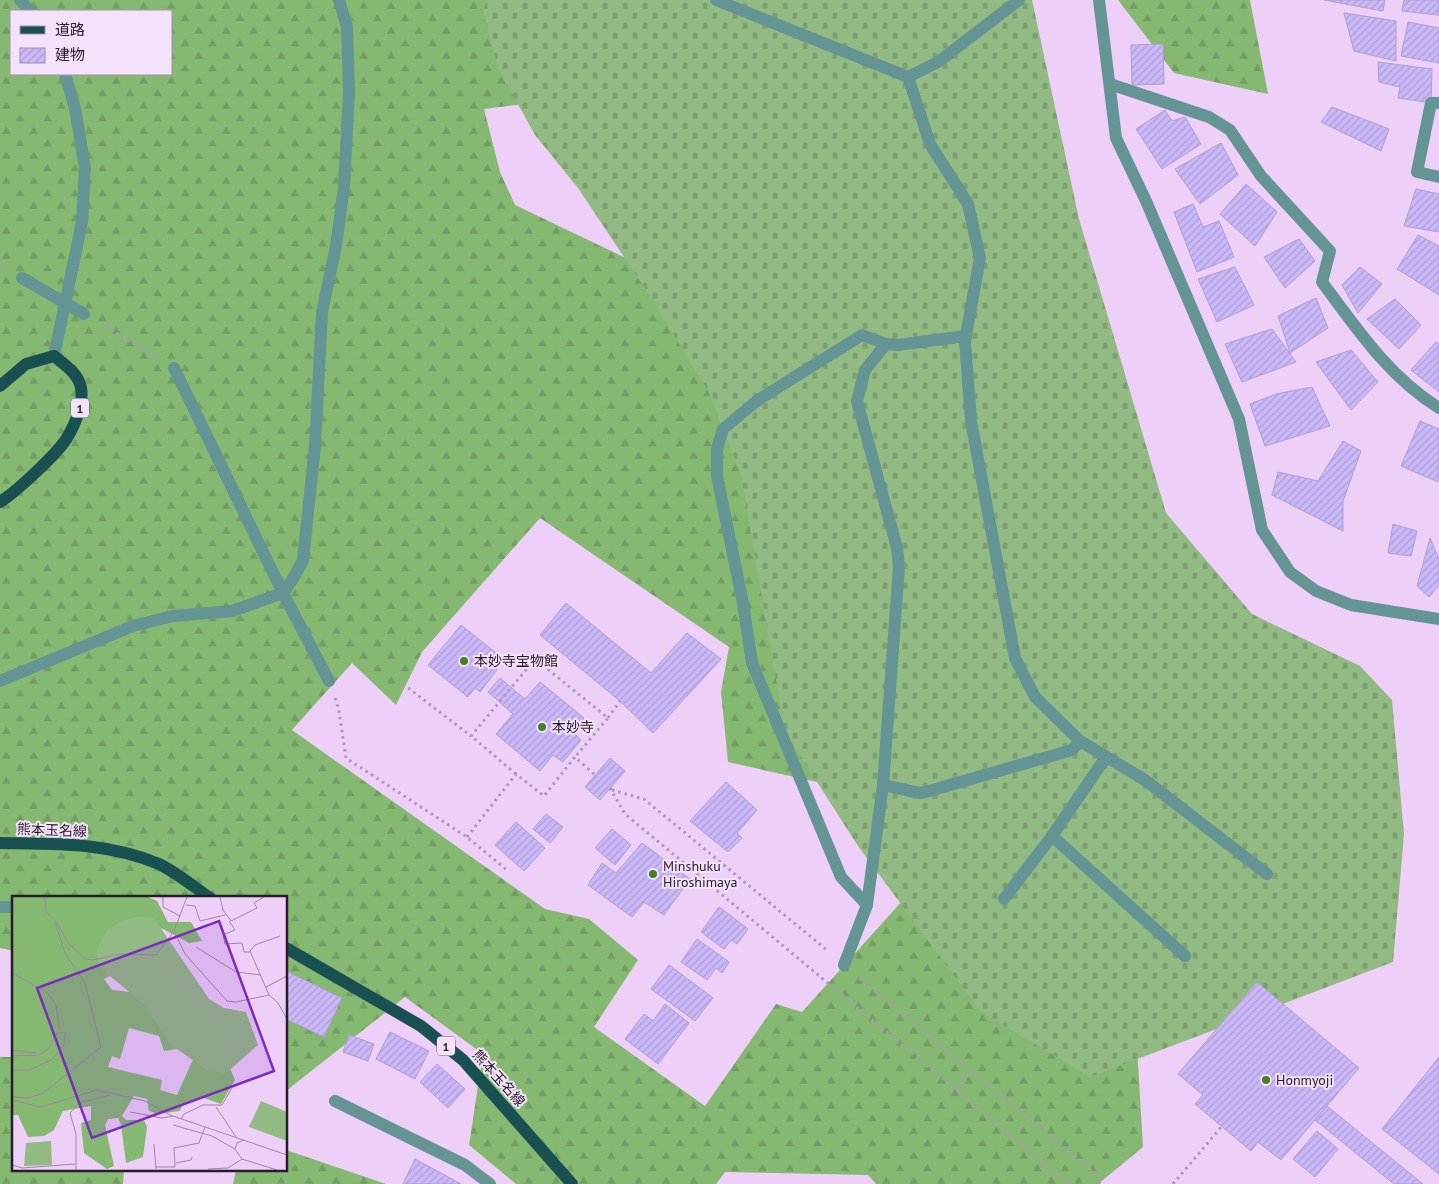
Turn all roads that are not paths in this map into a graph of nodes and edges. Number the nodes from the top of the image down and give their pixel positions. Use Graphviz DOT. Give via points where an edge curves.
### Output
graph roads {
  1 [pos="20,0"];
  2 [pos="339,0"];
  3 [pos="716,0"];
  4 [pos="1019,0"];
  5 [pos="1100,0"];
  6 [pos="29,10"];
  7 [pos="65,75"];
  8 [pos="908,77"];
  9 [pos="1110,84"];
  10 [pos="1439,103"];
  11 [pos="1439,177"];
  12 [pos="22,278"];
  13 [pos="65,302"];
  14 [pos="84,314"];
  15 [pos="966,336"];
  16 [pos="886,344"];
  17 [pos="54,356"];
  18 [pos="174,368"];
  19 [pos="0,386"];
  20 [pos="1439,408"];
  21 [pos="0,502"];
  22 [pos="282,593"];
  23 [pos="1439,619"];
  24 [pos="0,681"];
  25 [pos="329,681"];
  26 [pos="1080,741"];
  27 [pos="1106,757"];
  28 [pos="883,785"];
  29 [pos="1052,836"];
  30 [pos="0,844"];
  31 [pos="1267,874"];
  32 [pos="207,896"];
  33 [pos="1004,899"];
  34 [pos="867,905"];
  35 [pos="288,949"];
  36 [pos="1184,956"];
  37 [pos="844,965"];
  38 [pos="336,1101"];
  39 [pos="490,1184"];
  40 [pos="572,1184"];
  1 -- 6 [label="street"];
  2 -- 22 [label="street" via="346,27 349,91 344,187 322,312 315,446 303,560"];
  3 -- 8 [label="street"];
  4 -- 8 [label="street" via="938,62"];
  5 -- 9 [label="street"];
  7 -- 13 [label="street" via="75,108 85,168 82,222"];
  8 -- 15 [label="street" via="930,144 968,204 980,258"];
  9 -- 20 [label="street" via="1209,117 1230,130 1261,176 1330,251 1322,282 1375,354 1421,397"];
  9 -- 23 [label="street" via="1116,138 1239,419 1262,530 1290,572 1316,591 1351,605"];
  10 -- 11 [label="street" via="1431,103 1417,172"];
  12 -- 13 [label="street"];
  13 -- 14 [label="street"];
  13 -- 17 [label="street"];
  15 -- 16 [label="street"];
  15 -- 26 [label="street" via="971,422 1015,658 1035,697"];
  16 -- 28 [label="street" via="865,370 857,401 897,548 899,567"];
  16 -- 34 [label="street" via="862,335 758,400 723,429 717,449 717,476 752,663 841,876"];
  17 -- 19 [label="main road" via="26,364"];
  17 -- 21 [label="main road, 1" via="72,371 81,386 80,410 66,440 39,469"];
  18 -- 22 [label="street"];
  22 -- 24 [label="street" via="232,611 173,616 133,626"];
  22 -- 25 [label="street"];
  26 -- 27 [label="street"];
  26 -- 28 [label="street" via="1072,750 922,793"];
  27 -- 29 [label="street"];
  27 -- 31 [label="street" via="1145,780"];
  28 -- 34 [label="street"];
  29 -- 33 [label="street"];
  29 -- 36 [label="street"];
  30 -- 32 [label="main road, 熊本玉名線" via="76,844 121,852 160,865"];
  34 -- 37 [label="street"];
  35 -- 40 [label="main road, 熊本玉名線 / 1" via="421,1026 463,1060"];
  38 -- 39 [label="street" via="465,1165"];
}
